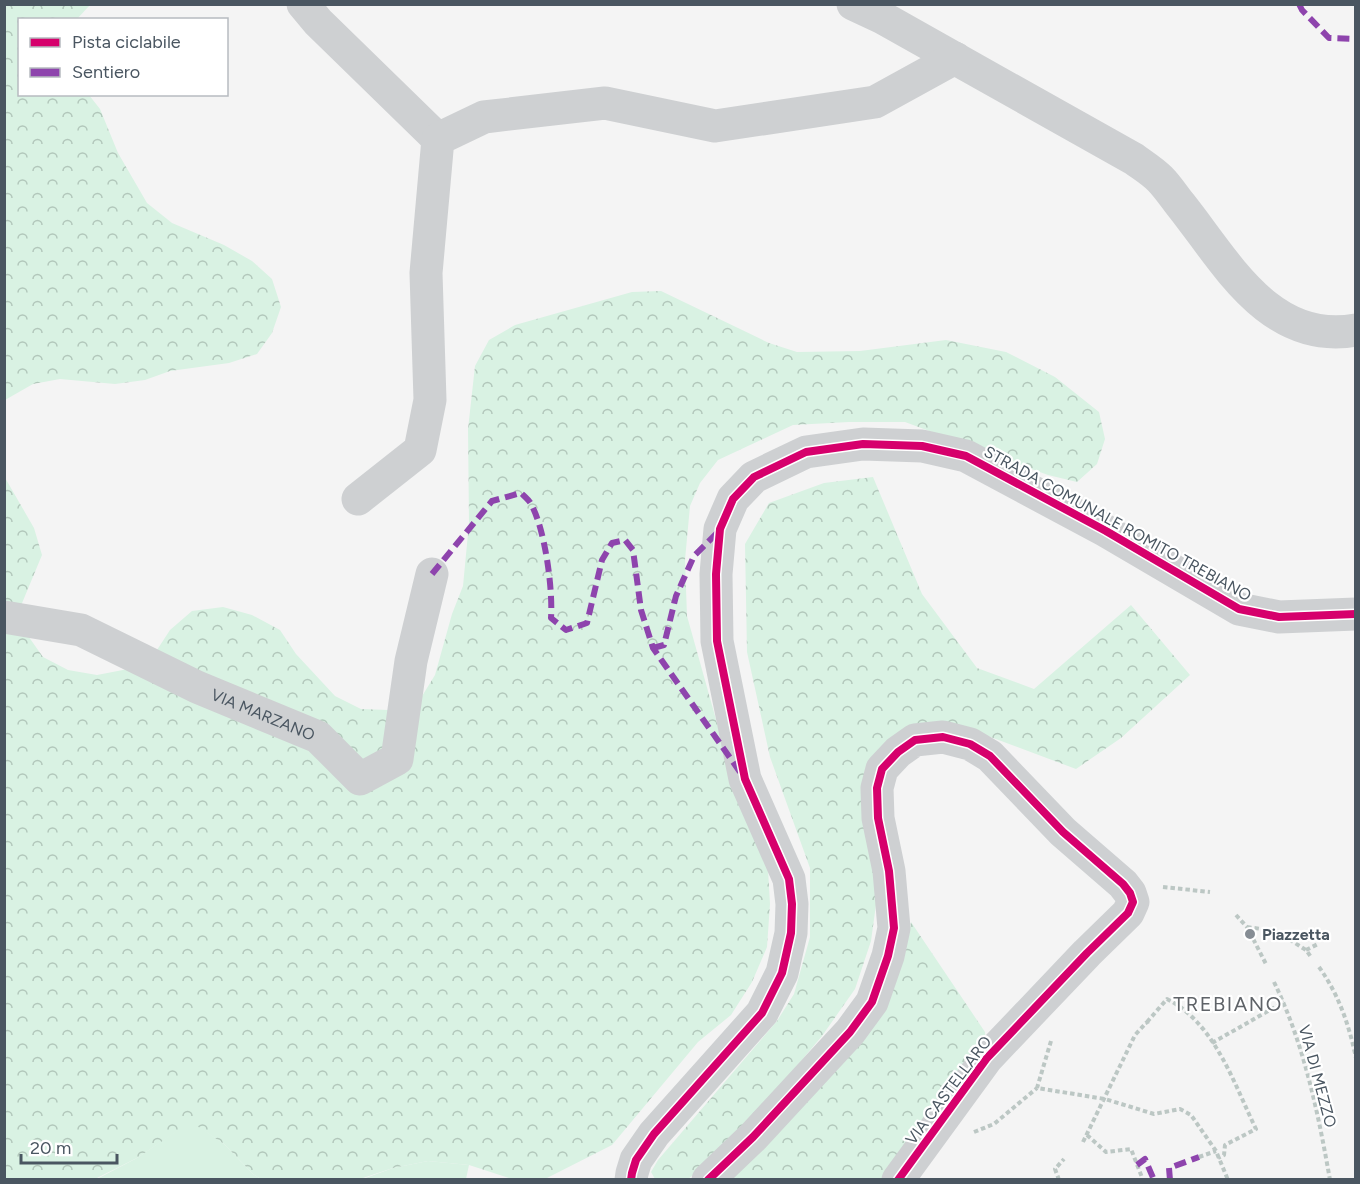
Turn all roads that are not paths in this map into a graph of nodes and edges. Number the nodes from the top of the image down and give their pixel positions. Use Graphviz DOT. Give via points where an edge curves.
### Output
graph roads {
  1 [pos="303,4"];
  2 [pos="853,4"];
  3 [pos="955,58"];
  4 [pos="438,139"];
  5 [pos="1356,330"];
  6 [pos="358,499"];
  7 [pos="432,574"];
  8 [pos="1356,614"];
  9 [pos="4,617"];
  10 [pos="632,1179"];
  11 [pos="708,1179"];
  12 [pos="898,1179"];
  1 -- 4 [label="street"];
  2 -- 3 [label="street"];
  3 -- 4 [label="street" via="874,102 863,104 715,126 605,103 484,117"];
  3 -- 5 [label="street" via="1134,159 1161,179 1230,270 1260,302 1286,320 1308,329"];
  4 -- 6 [label="street" via="426,273 430,400 420,450"];
  7 -- 9 [label="street, VIA MARZANO" via="411,662 397,759 360,779 318,737 197,687 81,630"];
  8 -- 10 [label="street, STRADA COMUNALE ROMITO TREBIANO" via="1279,618 1239,609 1106,531 966,456 922,446 863,444 806,452 754,477 733,499 720,529 717,641 745,779 789,879 791,933 782,973 762,1013 654,1134 636,1160"];
  11 -- 12 [label="street, VIA CASTELLARO" via="768,1121 850,1032 872,1002 894,928 889,871 878,818 877,788 882,769 915,741 943,737 970,744 990,756 1063,832 1124,884 1133,902 1128,913 987,1058"];
}
